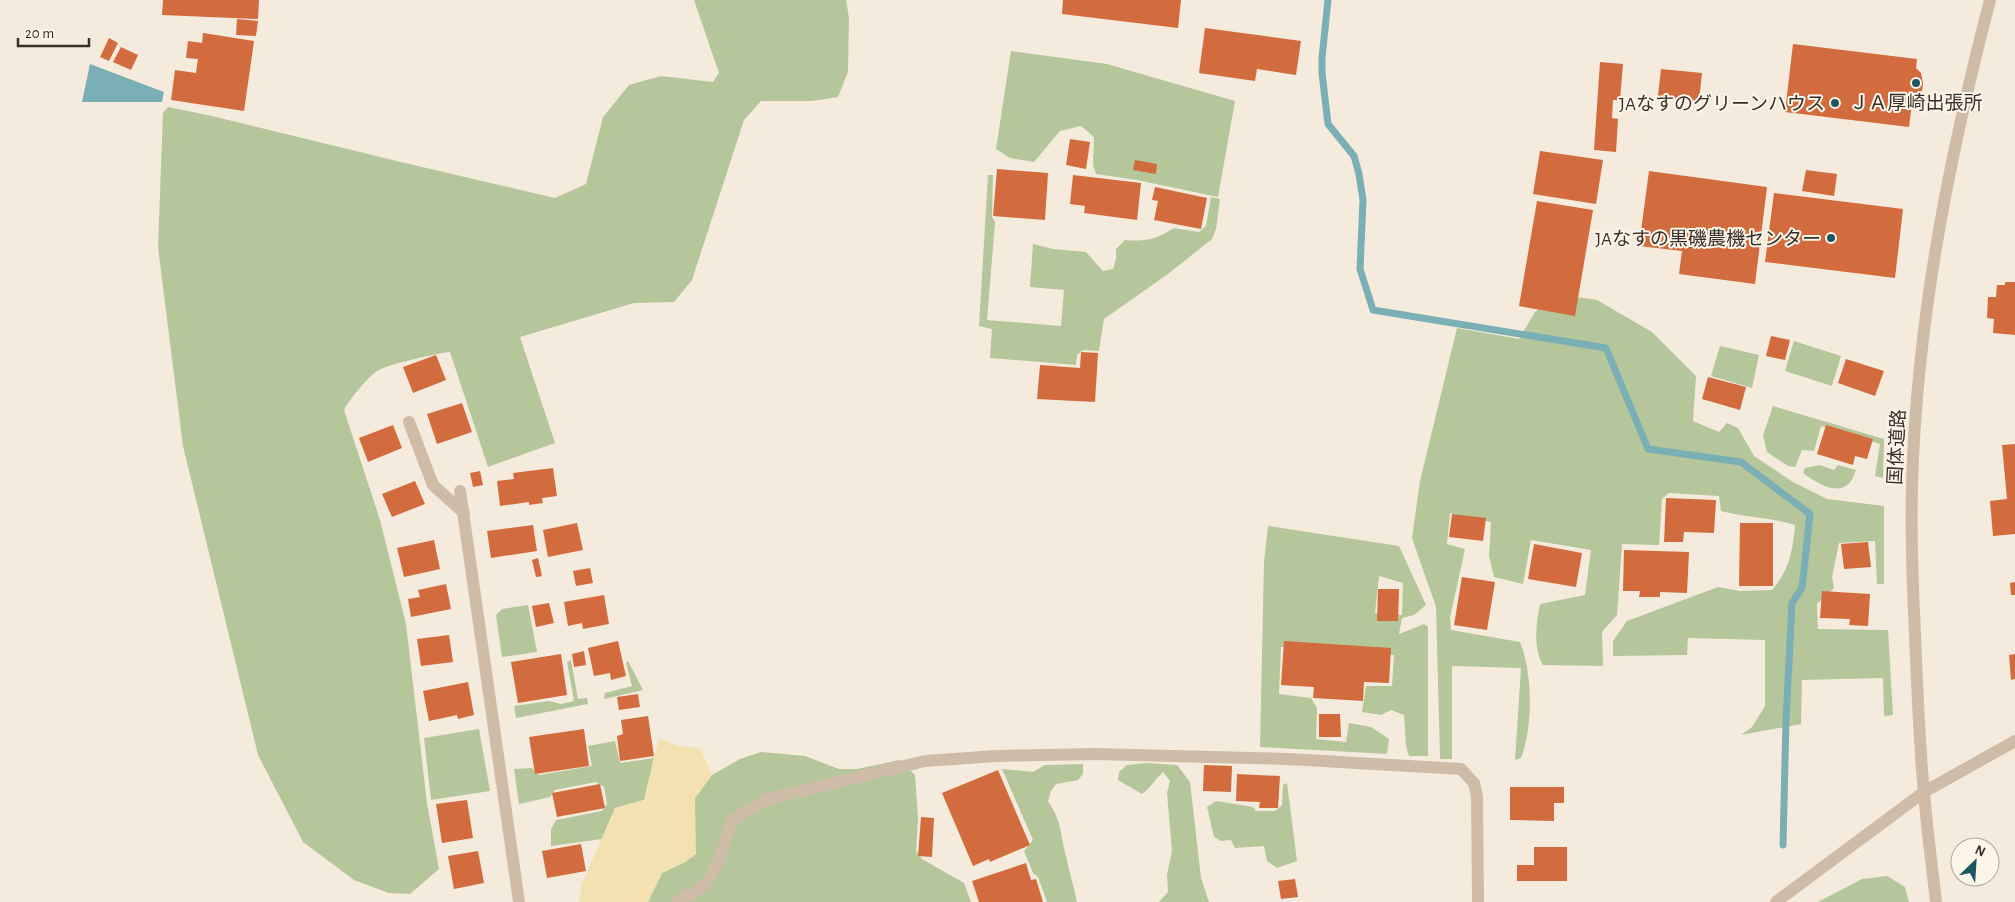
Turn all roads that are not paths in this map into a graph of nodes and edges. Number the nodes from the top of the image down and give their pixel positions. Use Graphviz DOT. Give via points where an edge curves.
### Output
graph roads {
  1 [pos="1990,0"];
  2 [pos="409,422"];
  3 [pos="460,491"];
  4 [pos="464,513"];
  5 [pos="2015,741"];
  6 [pos="1924,792"];
  7 [pos="519,902"];
  8 [pos="677,902"];
  9 [pos="1478,902"];
  10 [pos="1776,902"];
  11 [pos="1936,902"];
  1 -- 6 [label="street, 国体道路" via="1942,209 1918,380 1911,540"];
  2 -- 4 [label="street" via="432,485"];
  3 -- 4 [label="street"];
  4 -- 7 [label="street"];
  5 -- 6 [label="street"];
  6 -- 10 [label="street"];
  6 -- 11 [label="street, 国体道路"];
  8 -- 9 [label="street" via="705,885 720,860 732,820 768,799 925,761 1095,754 1288,759 1461,769 1474,783 1477,796"];
}
